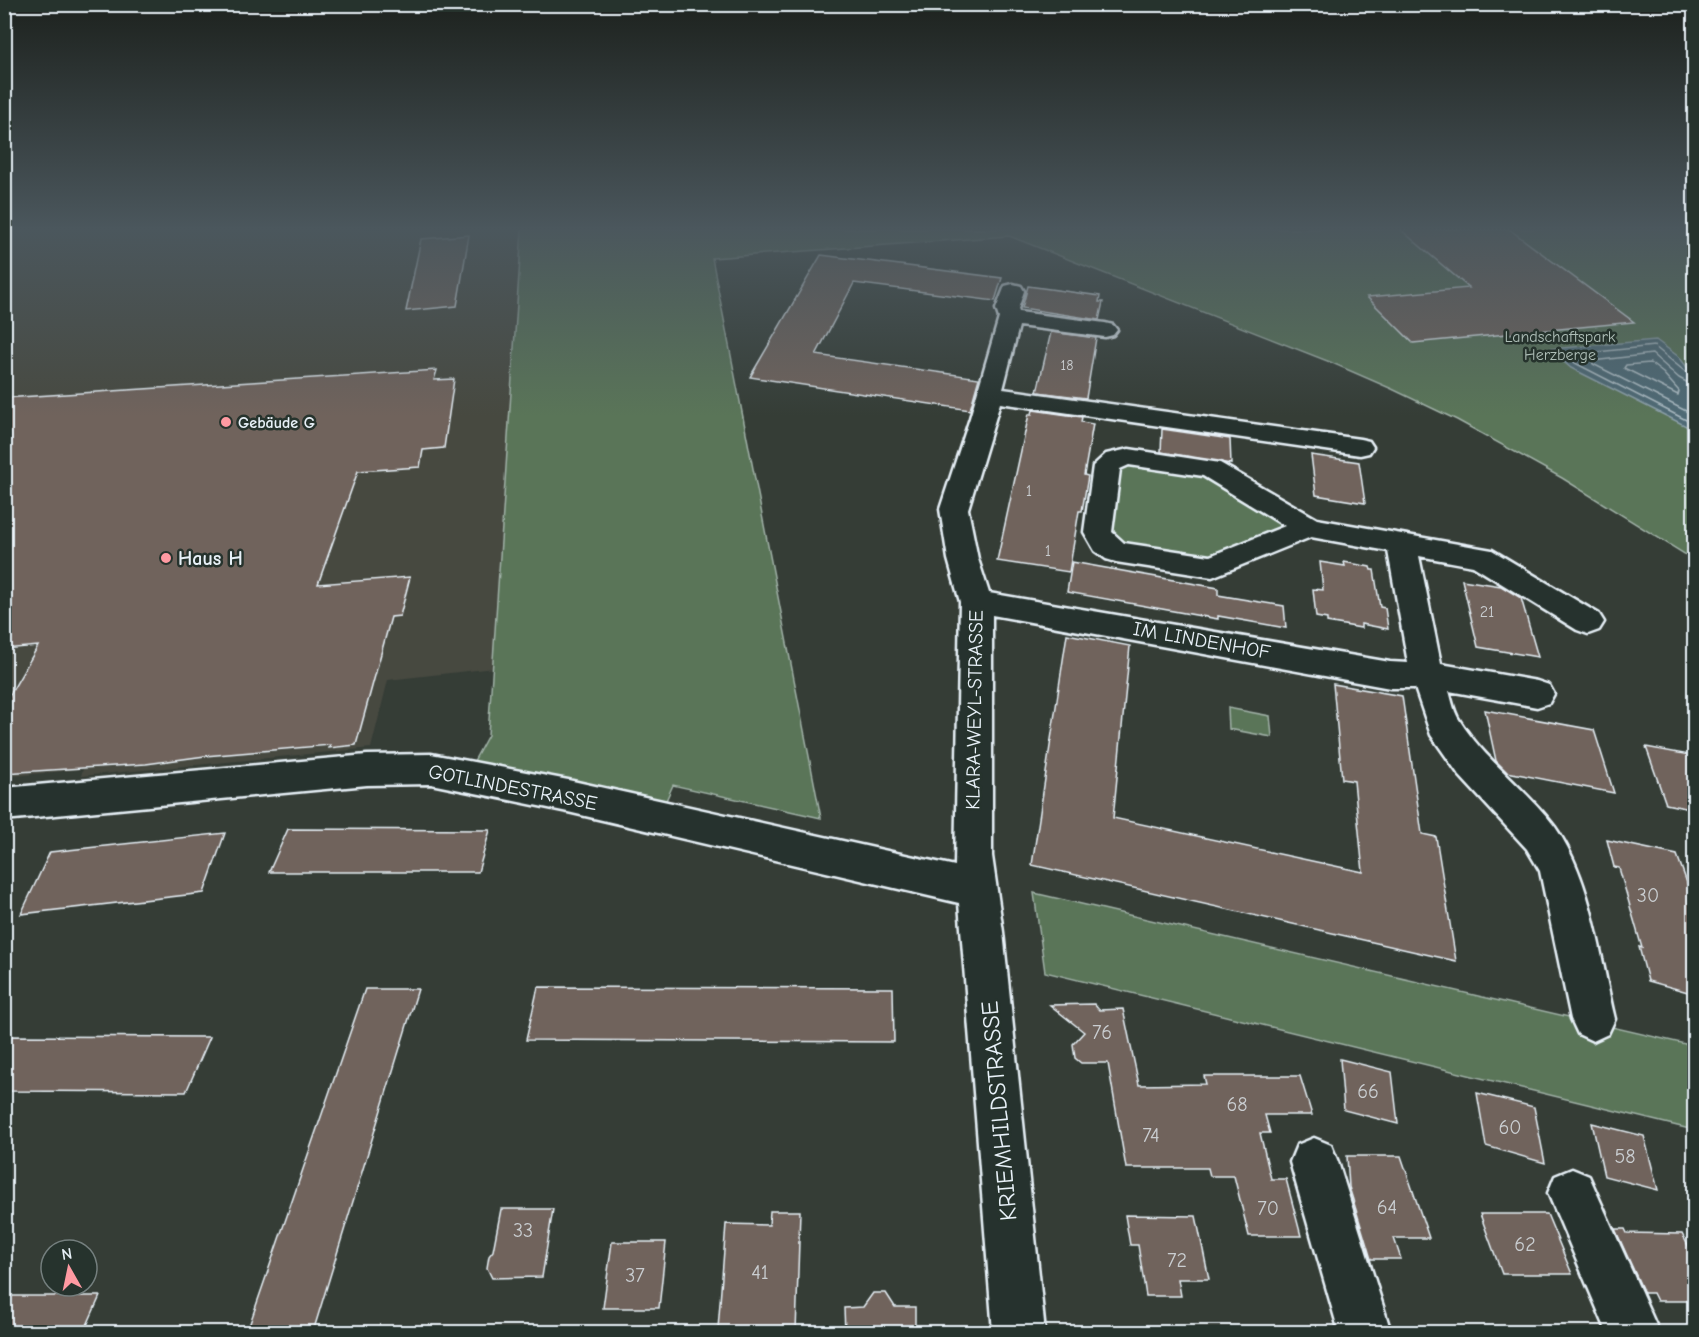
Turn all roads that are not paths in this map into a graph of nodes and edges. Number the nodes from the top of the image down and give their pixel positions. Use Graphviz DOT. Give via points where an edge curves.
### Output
graph roads {
  1 [pos="1012,291"];
  2 [pos="1010,318"];
  3 [pos="1105,330"];
  4 [pos="989,394"];
  5 [pos="1360,447"];
  6 [pos="1309,527"];
  7 [pos="1401,542"];
  8 [pos="976,602"];
  9 [pos="1588,622"];
  10 [pos="1427,674"];
  11 [pos="1537,694"];
  12 [pos="4,804"];
  13 [pos="978,889"];
  14 [pos="1593,1019"];
  15 [pos="1314,1161"];
  16 [pos="1572,1193"];
  17 [pos="1019,1332"];
  18 [pos="1365,1332"];
  19 [pos="1634,1332"];
  1 -- 2 [label="street, KLARA-WEYL-STRASSE" via="1007,309"];
  2 -- 3 [label="street"];
  2 -- 4 [label="street, KLARA-WEYL-STRASSE"];
  4 -- 5 [label="street"];
  4 -- 8 [label="street, KLARA-WEYL-STRASSE" via="954,509"];
  6 -- 6 [label="street" via="1210,469 1129,457 1107,466 1098,532 1104,544 1116,552 1212,567"];
  6 -- 7 [label="street"];
  7 -- 9 [label="street" via="1481,557"];
  7 -- 10 [label="street"];
  8 -- 10 [label="street, IM LINDENHOF" via="1390,675"];
  8 -- 13 [label="street, KLARA-WEYL-STRASSE" via="973,856"];
  10 -- 11 [label="street, IM LINDENHOF"];
  10 -- 14 [label="street" via="1443,725 1472,764 1540,837 1556,861"];
  12 -- 13 [label="street, GOTLINDESTRASSE" via="367,770 430,769 568,796"];
  13 -- 17 [label="street, KRIEMHILDSTRASSE"];
  15 -- 18 [label="street"];
  16 -- 19 [label="street"];
}
